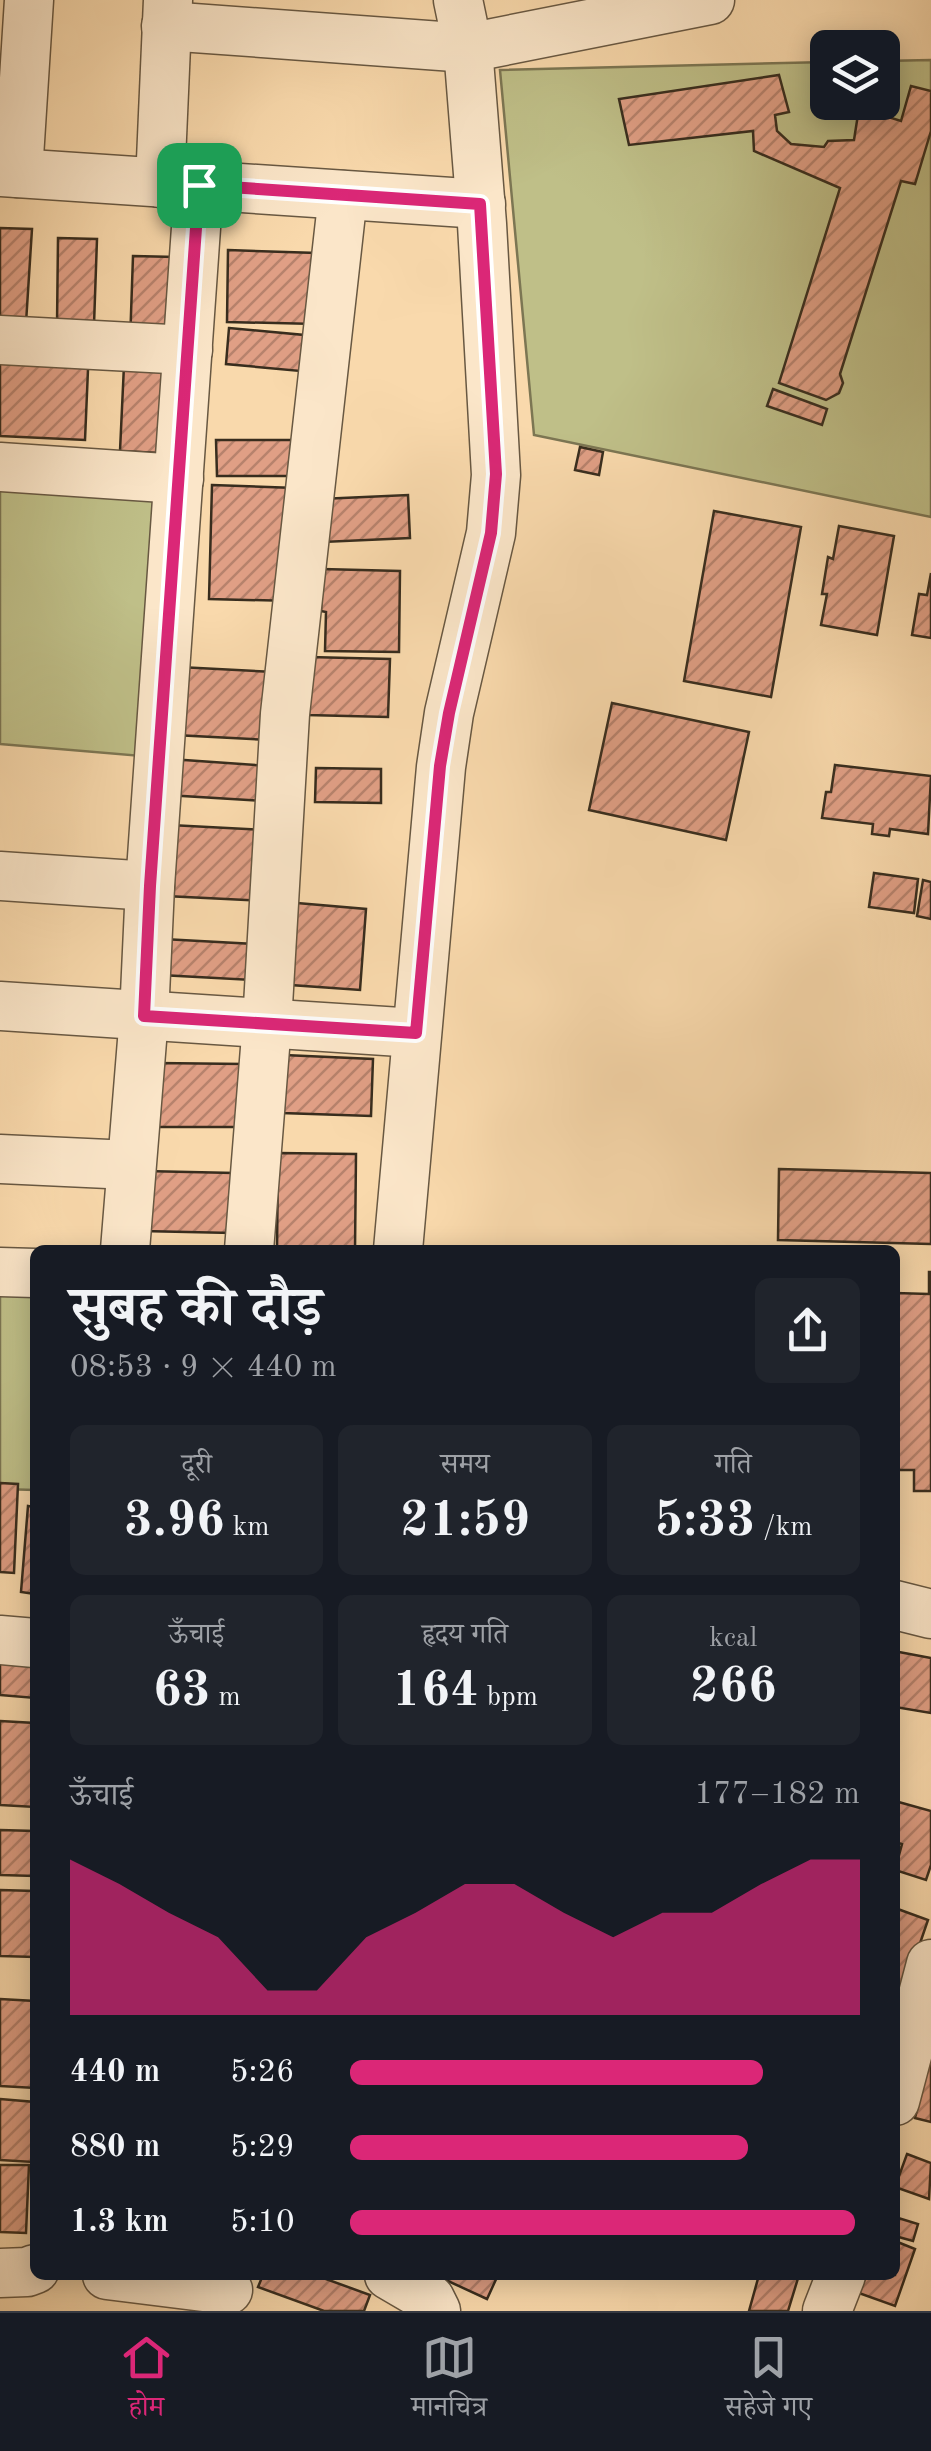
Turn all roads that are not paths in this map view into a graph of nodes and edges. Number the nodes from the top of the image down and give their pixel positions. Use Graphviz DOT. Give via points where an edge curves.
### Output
graph roads {
  1 [pos="458,0"];
  2 [pos="710,0"];
  3 [pos="167,13"];
  4 [pos="18,23"];
  5 [pos="468,48"];
  6 [pos="9,173"];
  7 [pos="180,184"];
  8 [pos="343,195"];
  9 [pos="480,204"];
  10 [pos="0,340"];
  11 [pos="188,350"];
  12 [pos="0,467"];
  13 [pos="179,479"];
  14 [pos="0,876"];
  15 [pos="150,886"];
  16 [pos="0,1006"];
  17 [pos="144,1016"];
  18 [pos="267,1023"];
  19 [pos="416,1033"];
  20 [pos="0,1159"];
  21 [pos="130,1166"];
  22 [pos="125,1245"];
  23 [pos="250,1245"];
  24 [pos="398,1245"];
  25 [pos="0,1272"];
  26 [pos="30,1273"];
  27 [pos="0,1640"];
  28 [pos="30,1643"];
  29 [pos="931,1964"];
  30 [pos="900,2082"];
  31 [pos="30,2270"];
  32 [pos="0,2273"];
  33 [pos="143,2280"];
  34 [pos="398,2280"];
  35 [pos="839,2280"];
  36 [pos="228,2292"];
  37 [pos="436,2311"];
  38 [pos="827,2311"];
  1 -- 5 [label="street"];
  2 -- 5 [label="street"];
  3 -- 5 [label="street"];
  3 -- 7 [label="street"];
  4 -- 6 [label="street"];
  5 -- 9 [label="street"];
  6 -- 7 [label="street"];
  7 -- 8 [label="street"];
  7 -- 11 [label="street"];
  8 -- 9 [label="street"];
  8 -- 18 [label="street" via="286,714"];
  9 -- 19 [label="street" via="495,505 440,766"];
  10 -- 11 [label="street"];
  11 -- 13 [label="street"];
  12 -- 13 [label="street"];
  13 -- 15 [label="street"];
  14 -- 15 [label="street"];
  15 -- 17 [label="street"];
  16 -- 17 [label="street"];
  17 -- 18 [label="street"];
  17 -- 21 [label="street"];
  18 -- 19 [label="street"];
  18 -- 23 [label="street"];
  19 -- 24 [label="street"];
  20 -- 21 [label="street"];
  21 -- 22 [label="street"];
  25 -- 26 [label="street"];
  27 -- 28 [label="street"];
  29 -- 30 [label="street"];
  31 -- 32 [label="street"];
  33 -- 36 [label="street"];
  34 -- 37 [label="street" via="430,2298"];
  35 -- 38 [label="street"];
}
